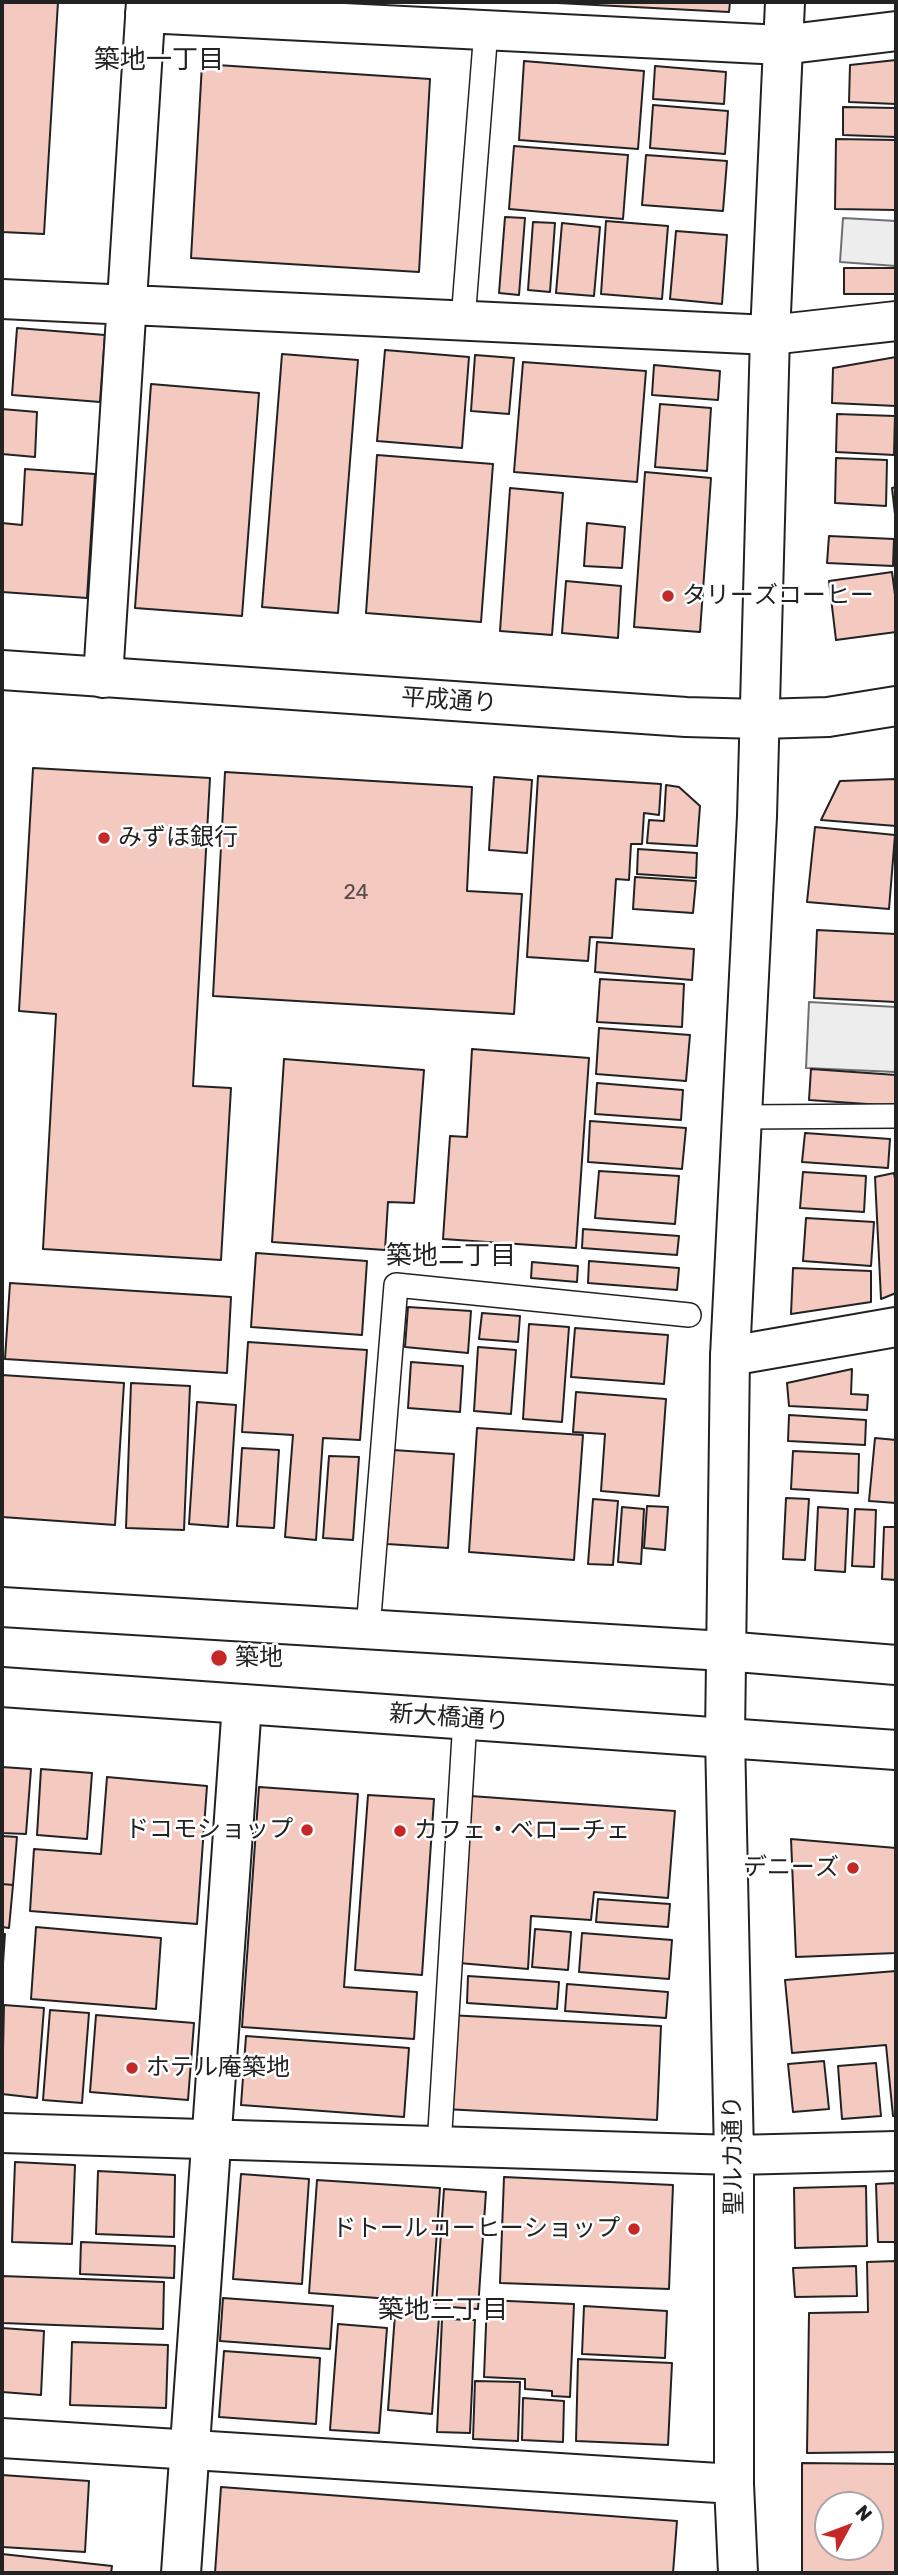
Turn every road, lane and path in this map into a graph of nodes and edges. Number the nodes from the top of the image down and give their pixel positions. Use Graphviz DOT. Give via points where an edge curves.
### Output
graph roads {
  1 [pos="785,2"];
  2 [pos="146,7"];
  3 [pos="486,30"];
  4 [pos="896,31"];
  5 [pos="782,45"];
  6 [pos="2,299"];
  7 [pos="127,305"];
  8 [pos="463,320"];
  9 [pos="896,321"];
  10 [pos="770,335"];
  11 [pos="2,671"];
  12 [pos="103,678"];
  13 [pos="896,706"];
  14 [pos="760,719"];
  15 [pos="896,1116"];
  16 [pos="743,1117"];
  17 [pos="689,1315"];
  18 [pos="896,1327"];
  19 [pos="730,1356"];
  20 [pos="2,1607"];
  21 [pos="368,1629"];
  22 [pos="724,1651"];
  23 [pos="896,1665"];
  24 [pos="2,1687"];
  25 [pos="242,1704"];
  26 [pos="465,1719"];
  27 [pos="725,1737"];
  28 [pos="896,1750"];
  29 [pos="2,2133"];
  30 [pos="211,2138"];
  31 [pos="439,2147"];
  32 [pos="896,2151"];
  33 [pos="734,2155"];
  34 [pos="2,2438"];
  35 [pos="190,2450"];
  36 [pos="734,2484"];
  37 [pos="181,2573"];
  38 [pos="738,2573"];
  1 -- 5 [label="street, 聖ルカ通り"];
  2 -- 3 [label="street"];
  2 -- 7 [label="street"];
  3 -- 5 [label="street"];
  3 -- 8 [label="lane"];
  4 -- 5 [label="street"];
  5 -- 10 [label="street, 聖ルカ通り"];
  6 -- 7 [label="street"];
  7 -- 8 [label="street"];
  7 -- 12 [label="street"];
  8 -- 10 [label="street"];
  9 -- 10 [label="street"];
  10 -- 14 [label="street, 聖ルカ通り"];
  11 -- 12 [label="street, 平成通り"];
  12 -- 14 [label="street, 平成通り"];
  13 -- 14 [label="street, 平成通り" via="828,717"];
  14 -- 16 [label="street, 聖ルカ通り"];
  15 -- 16 [label="lane"];
  16 -- 19 [label="street, 聖ルカ通り"];
  17 -- 21 [label="lane" via="396,1285"];
  18 -- 19 [label="street"];
  19 -- 22 [label="street, 聖ルカ通り"];
  20 -- 21 [label="street"];
  21 -- 22 [label="street"];
  22 -- 23 [label="street"];
  22 -- 27 [label="street, 聖ルカ通り"];
  24 -- 25 [label="street, 新大橋通り"];
  25 -- 26 [label="street, 新大橋通り"];
  25 -- 30 [label="street"];
  26 -- 27 [label="street, 新大橋通り"];
  26 -- 31 [label="lane"];
  27 -- 28 [label="street, 新大橋通り"];
  27 -- 33 [label="street, 聖ルカ通り"];
  29 -- 30 [label="street"];
  30 -- 31 [label="street"];
  30 -- 35 [label="street"];
  31 -- 33 [label="street"];
  32 -- 33 [label="street"];
  33 -- 36 [label="street, 聖ルカ通り"];
  34 -- 35 [label="street"];
  35 -- 36 [label="street"];
  35 -- 37 [label="street"];
  36 -- 38 [label="street, 聖ルカ通り"];
}
